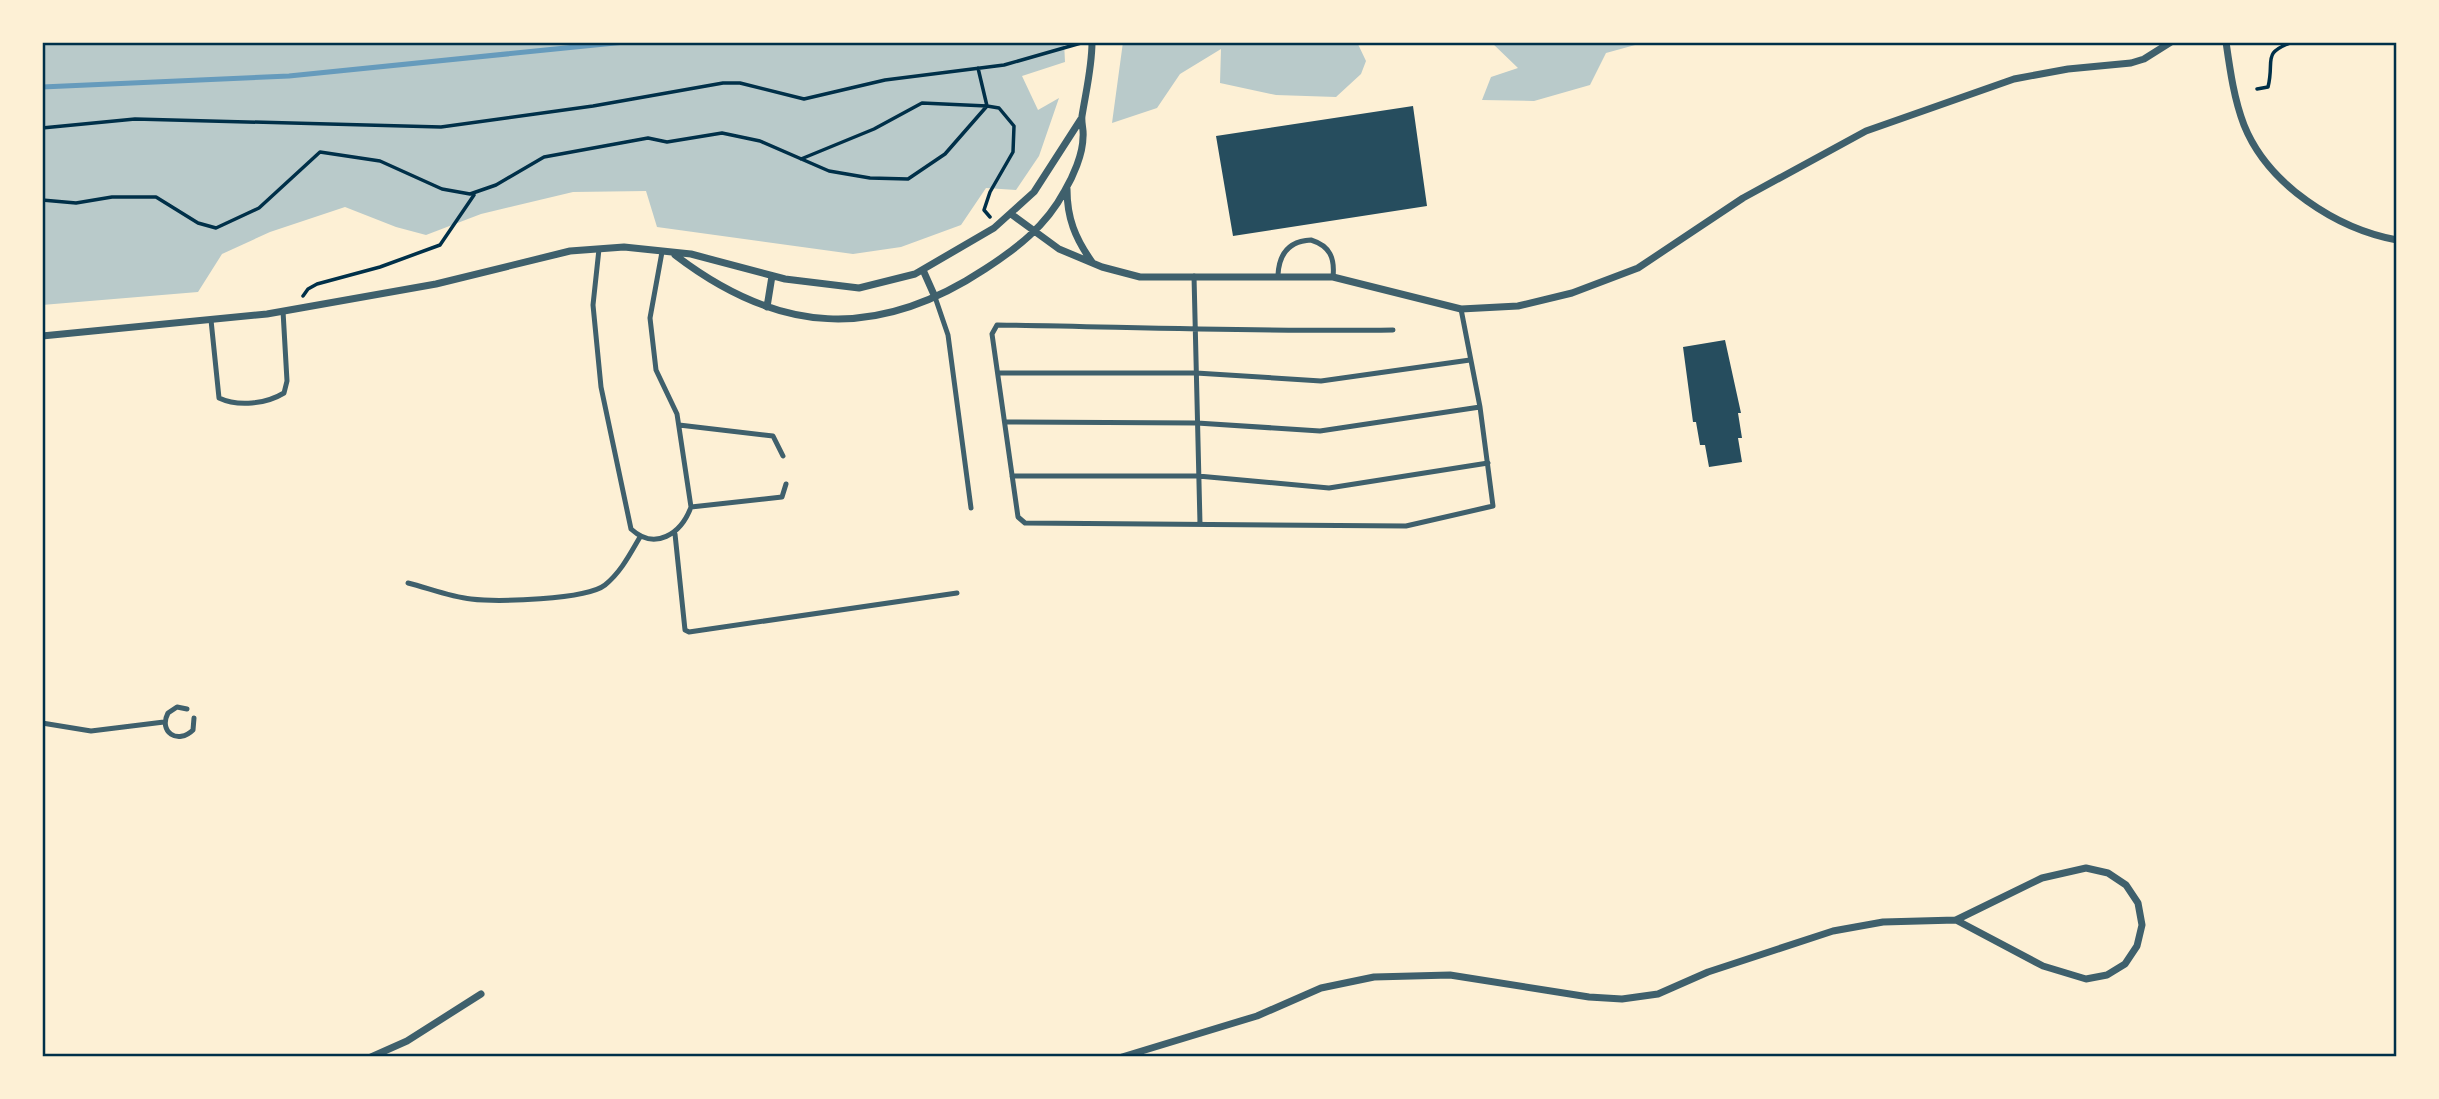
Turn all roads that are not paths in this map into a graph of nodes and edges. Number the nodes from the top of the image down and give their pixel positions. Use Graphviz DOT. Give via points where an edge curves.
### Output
graph roads {
  1 [pos="1092,42"];
  2 [pos="2171,42"];
  3 [pos="2226,42"];
  4 [pos="1081,119"];
  5 [pos="1067,187"];
  6 [pos="1011,214"];
  7 [pos="1032,233"];
  8 [pos="2397,240"];
  9 [pos="599,249"];
  10 [pos="662,252"];
  11 [pos="675,255"];
  12 [pos="1092,263"];
  13 [pos="923,270"];
  14 [pos="1278,275"];
  15 [pos="772,276"];
  16 [pos="1194,276"];
  17 [pos="1333,276"];
  18 [pos="936,297"];
  19 [pos="767,307"];
  20 [pos="1461,309"];
  21 [pos="283,312"];
  22 [pos="211,320"];
  23 [pos="1195,327"];
  24 [pos="1393,330"];
  25 [pos="42,336"];
  26 [pos="1470,359"];
  27 [pos="998,373"];
  28 [pos="1196,373"];
  29 [pos="1480,407"];
  30 [pos="1004,422"];
  31 [pos="1197,423"];
  32 [pos="679,425"];
  33 [pos="783,456"];
  34 [pos="1488,463"];
  35 [pos="1012,476"];
  36 [pos="1198,476"];
  37 [pos="786,484"];
  38 [pos="691,507"];
  39 [pos="971,508"];
  40 [pos="1200,524"];
  41 [pos="675,534"];
  42 [pos="639,537"];
  43 [pos="408,583"];
  44 [pos="957,593"];
  45 [pos="187,709"];
  46 [pos="194,718"];
  47 [pos="164,722"];
  48 [pos="42,723"];
  49 [pos="1956,920"];
  50 [pos="481,993"];
  51 [pos="371,1057"];
  52 [pos="1122,1057"];
  1 -- 4 [label="street"];
  2 -- 20 [label="street" via="2131,63 2014,79 1866,131 1743,198 1638,268 1572,293 1518,306"];
  3 -- 8 [label="street" via="2241,116 2267,160 2308,203 2341,223"];
  4 -- 5 [label="street" via="1082,145"];
  4 -- 6 [label="street" via="1034,192"];
  5 -- 7 [label="street"];
  5 -- 12 [label="street" via="1070,223"];
  6 -- 7 [label="street"];
  6 -- 13 [label="street"];
  7 -- 12 [label="street"];
  7 -- 18 [label="street" via="997,261"];
  9 -- 10 [label="street"];
  9 -- 21 [label="street" via="570,251 436,284"];
  9 -- 42 [label="lane" via="593,305 601,387 631,529"];
  10 -- 11 [label="street"];
  10 -- 32 [label="lane" via="650,318 656,370"];
  11 -- 15 [label="street" via="691,254"];
  11 -- 19 [label="street"];
  12 -- 16 [label="street" via="1140,277"];
  13 -- 15 [label="street" via="859,288"];
  13 -- 18 [label="street"];
  14 -- 16 [label="street"];
  14 -- 17 [label="street"];
  14 -- 17 [label="lane" via="1278,263 1287,249 1311,240 1330,252"];
  15 -- 19 [label="street"];
  16 -- 23 [label="lane"];
  17 -- 20 [label="street"];
  18 -- 19 [label="street" via="894,313 834,321"];
  18 -- 39 [label="lane" via="947,335"];
  20 -- 26 [label="lane"];
  21 -- 22 [label="street"];
  21 -- 22 [label="lane" via="287,381 284,393 272,400 230,404 219,398"];
  22 -- 25 [label="street"];
  23 -- 24 [label="lane" via="1264,332"];
  23 -- 27 [label="lane" via="996,325 992,334"];
  23 -- 28 [label="lane"];
  26 -- 28 [label="lane" via="1321,381"];
  26 -- 29 [label="lane"];
  27 -- 28 [label="lane"];
  27 -- 30 [label="lane"];
  28 -- 31 [label="lane"];
  29 -- 31 [label="lane" via="1320,431"];
  29 -- 34 [label="lane"];
  30 -- 31 [label="lane"];
  30 -- 35 [label="lane"];
  31 -- 36 [label="lane"];
  32 -- 33 [label="lane" via="773,436"];
  32 -- 38 [label="lane"];
  34 -- 36 [label="lane" via="1329,488"];
  34 -- 40 [label="lane" via="1493,506 1406,526"];
  35 -- 36 [label="lane"];
  35 -- 40 [label="lane" via="1018,517 1026,523"];
  36 -- 40 [label="lane"];
  37 -- 38 [label="lane" via="782,496"];
  38 -- 41 [label="lane"];
  41 -- 42 [label="lane"];
  41 -- 44 [label="lane" via="685,630 689,632"];
  42 -- 43 [label="lane" via="623,566 603,586 587,593 471,600"];
  45 -- 47 [label="lane" via="172,709"];
  46 -- 47 [label="lane" via="193,730 181,737 172,735"];
  47 -- 48 [label="lane" via="91,731"];
  49 -- 49 [label="street" via="2043,966 2086,979 2107,975 2125,964 2137,946 2142,925 2138,903 2126,885 2108,873 2086,868 2042,878"];
  49 -- 52 [label="street" via="1883,922 1845,929 1708,972 1658,994 1622,999 1451,975 1350,981"];
  50 -- 51 [label="street" via="407,1041"];
}
